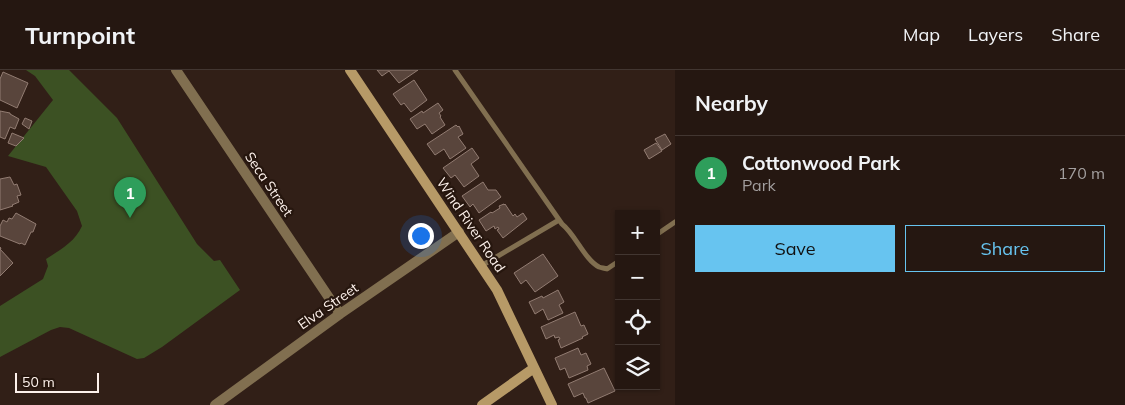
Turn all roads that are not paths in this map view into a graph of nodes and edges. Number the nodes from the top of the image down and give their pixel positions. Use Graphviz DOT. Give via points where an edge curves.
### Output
graph roads {
  1 [pos="176,70"];
  2 [pos="350,70"];
  3 [pos="455,70"];
  4 [pos="559,220"];
  5 [pos="675,222"];
  6 [pos="459,232"];
  7 [pos="660,232"];
  8 [pos="615,264"];
  9 [pos="481,266"];
  10 [pos="340,314"];
  11 [pos="534,368"];
  12 [pos="216,405"];
  13 [pos="482,405"];
  14 [pos="552,405"];
  1 -- 10 [label="street, Seca Street"];
  2 -- 6 [label="street, Wind River Road"];
  3 -- 4 [label="lane"];
  4 -- 8 [label="lane" via="599,267 607,269"];
  4 -- 9 [label="lane"];
  5 -- 7 [label="lane"];
  6 -- 9 [label="street, Wind River Road"];
  6 -- 10 [label="street, Elva Street"];
  9 -- 11 [label="street, Wind River Road" via="497,290"];
  10 -- 12 [label="street, Elva Street"];
  11 -- 13 [label="street"];
  11 -- 14 [label="street, Wind River Road"];
}
